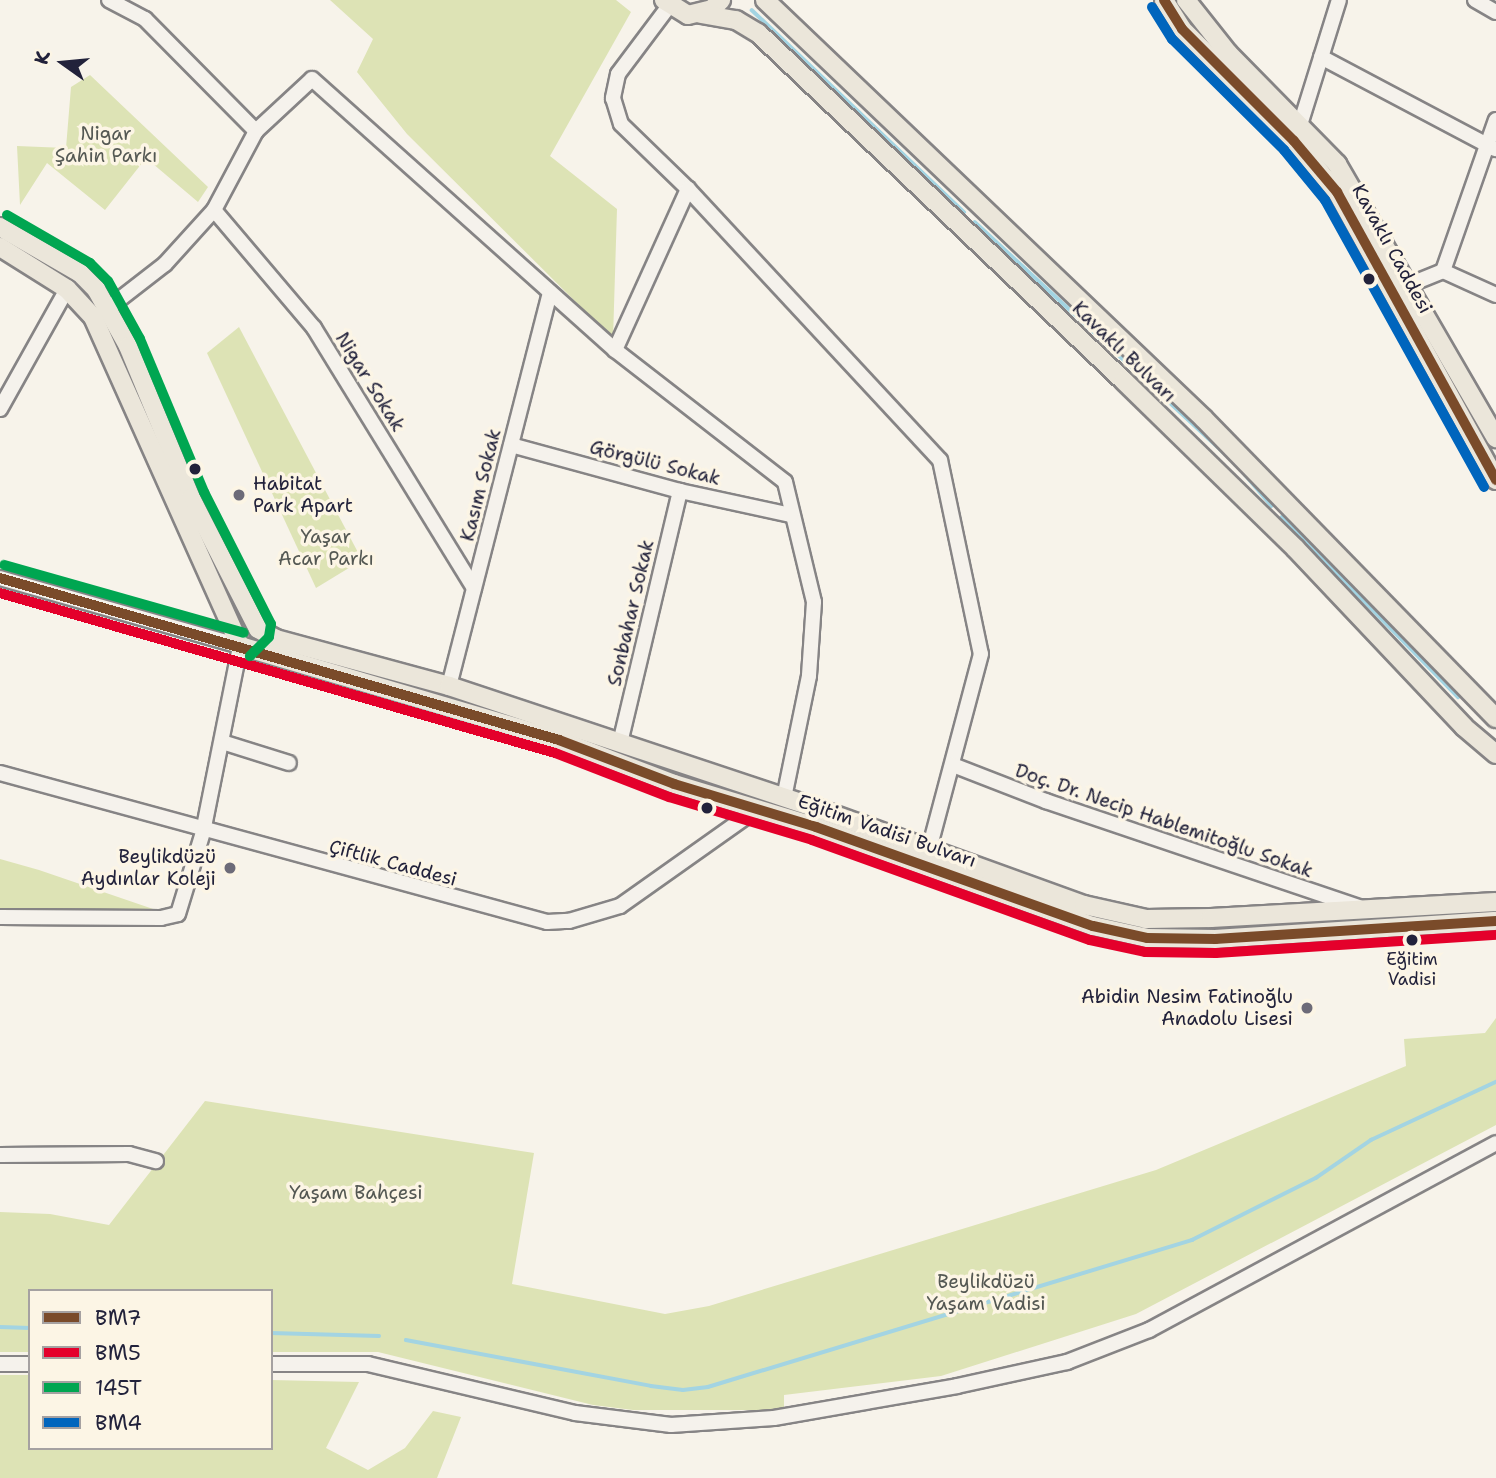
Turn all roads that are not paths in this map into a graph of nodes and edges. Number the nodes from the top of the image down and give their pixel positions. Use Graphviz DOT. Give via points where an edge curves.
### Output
graph roads {
  1 [pos="109,0"];
  2 [pos="721,0"];
  3 [pos="765,0"];
  4 [pos="1164,0"];
  5 [pos="1186,0"];
  6 [pos="1339,0"];
  7 [pos="1475,0"];
  8 [pos="666,3"];
  9 [pos="1496,12"];
  10 [pos="701,14"];
  11 [pos="1321,57"];
  12 [pos="1496,120"];
  13 [pos="1300,125"];
  14 [pos="256,131"];
  15 [pos="1492,148"];
  16 [pos="688,188"];
  17 [pos="214,210"];
  18 [pos="0,227"];
  19 [pos="0,247"];
  20 [pos="1443,271"];
  21 [pos="1406,286"];
  22 [pos="67,289"];
  23 [pos="550,293"];
  24 [pos="1496,295"];
  25 [pos="100,313"];
  26 [pos="615,350"];
  27 [pos="0,409"];
  28 [pos="1496,438"];
  29 [pos="511,445"];
  30 [pos="1496,480"];
  31 [pos="680,491"];
  32 [pos="791,515"];
  33 [pos="0,578"];
  34 [pos="474,588"];
  35 [pos="258,629"];
  36 [pos="240,646"];
  37 [pos="449,686"];
  38 [pos="1496,718"];
  39 [pos="222,742"];
  40 [pos="620,743"];
  41 [pos="1496,754"];
  42 [pos="289,763"];
  43 [pos="953,765"];
  44 [pos="0,773"];
  45 [pos="784,798"];
  46 [pos="754,811"];
  47 [pos="778,816"];
  48 [pos="203,832"];
  49 [pos="929,849"];
  50 [pos="1496,902"];
  51 [pos="1364,908"];
  52 [pos="0,917"];
  53 [pos="1496,921"];
  54 [pos="1496,1143"];
  55 [pos="0,1156"];
  56 [pos="156,1161"];
  57 [pos="0,1364"];
  58 [pos="28,1364"];
  59 [pos="273,1364"];
  1 -- 14 [label="street" via="145,19"];
  2 -- 10 [label="main road"];
  3 -- 38 [label="main road, Kavaklı Bulvarı" via="1203,419"];
  4 -- 30 [label="main road, Kavaklı Caddesi" via="1182,29 1294,141 1337,192"];
  5 -- 13 [label="main road, Kavaklı Caddesi" via="1228,53"];
  6 -- 11 [label="street"];
  7 -- 9 [label="street"];
  8 -- 10 [label="main road, Kavaklı Bulvarı" via="688,15"];
  8 -- 16 [label="street" via="618,74 612,98 621,124"];
  10 -- 41 [label="main road, Kavaklı Bulvarı" via="736,20 758,33 1295,548 1447,710"];
  11 -- 13 [label="street"];
  11 -- 15 [label="street"];
  12 -- 15 [label="street"];
  13 -- 21 [label="main road, Kavaklı Caddesi" via="1356,192"];
  14 -- 17 [label="street"];
  14 -- 23 [label="street" via="312,79"];
  15 -- 20 [label="street"];
  16 -- 26 [label="street"];
  16 -- 43 [label="street" via="940,460 981,653"];
  17 -- 25 [label="street" via="165,264"];
  17 -- 34 [label="street, Nigar Sokak" via="314,328"];
  18 -- 25 [label="main road" via="80,273"];
  19 -- 22 [label="main road"];
  20 -- 21 [label="street"];
  20 -- 24 [label="street"];
  21 -- 28 [label="main road, Kavaklı Caddesi"];
  22 -- 25 [label="main road"];
  22 -- 27 [label="street"];
  23 -- 26 [label="street"];
  23 -- 29 [label="street, Kasım Sokak"];
  25 -- 35 [label="main road" via="128,346 191,498"];
  25 -- 36 [label="main road"];
  26 -- 32 [label="street" via="785,482"];
  29 -- 31 [label="street, Görgülü Sokak"];
  29 -- 34 [label="street, Kasım Sokak"];
  31 -- 32 [label="street, Görgülü Sokak"];
  31 -- 40 [label="street, Sonbahar Sokak"];
  32 -- 45 [label="street" via="814,602 809,676"];
  33 -- 36 [label="street"];
  34 -- 37 [label="street, Kasım Sokak"];
  35 -- 36 [label="street"];
  35 -- 37 [label="main road, Eğitim Vadisi Bulvarı" via="276,639"];
  36 -- 39 [label="street"];
  36 -- 46 [label="main road, Eğitim Vadisi Bulvarı" via="559,740"];
  37 -- 40 [label="main road, Eğitim Vadisi Bulvarı"];
  39 -- 42 [label="street"];
  39 -- 48 [label="street"];
  40 -- 45 [label="main road, Eğitim Vadisi Bulvarı"];
  43 -- 49 [label="street"];
  43 -- 51 [label="street, Doç. Dr. Necip Hablemitoğlu Sokak" via="1045,802"];
  44 -- 48 [label="street, Çiftlik Caddesi"];
  45 -- 47 [label="main road"];
  45 -- 49 [label="main road, Eğitim Vadisi Bulvarı"];
  46 -- 47 [label="main road, Eğitim Vadisi Bulvarı"];
  46 -- 48 [label="street, Çiftlik Caddesi" via="620,906 569,921 533,920"];
  47 -- 53 [label="main road, Eğitim Vadisi Bulvarı" via="1093,926 1147,938 1216,939"];
  48 -- 52 [label="street" via="184,903 170,918"];
  49 -- 51 [label="main road, Eğitim Vadisi Bulvarı" via="1084,905 1146,919"];
  50 -- 51 [label="main road, Eğitim Vadisi Bulvarı"];
  54 -- 59 [label="street" via="1149,1330 1067,1362 957,1385 774,1418 671,1426 575,1413 368,1364"];
  55 -- 56 [label="street" via="129,1154"];
  57 -- 58 [label="street"];
}
